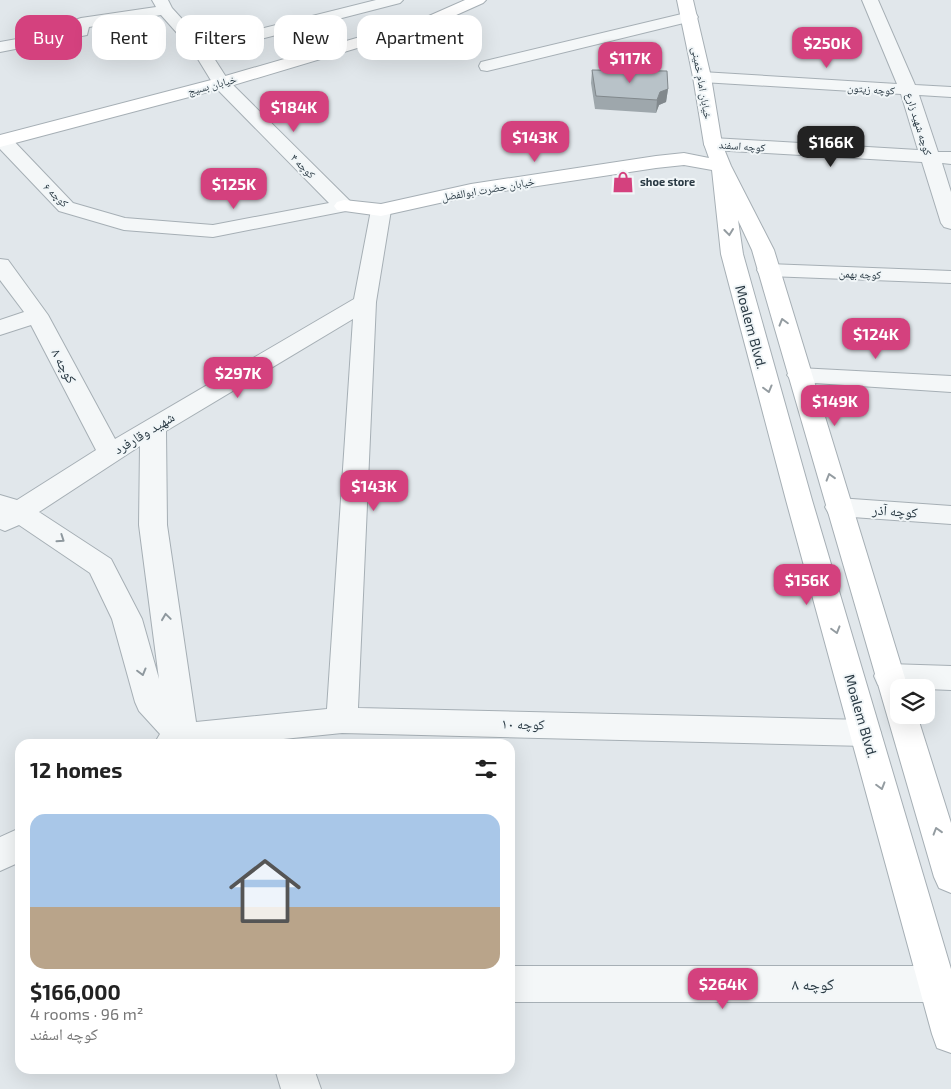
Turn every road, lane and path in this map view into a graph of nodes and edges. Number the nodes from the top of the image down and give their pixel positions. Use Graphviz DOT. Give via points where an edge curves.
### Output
graph roads {
  1 [pos="395,0"];
  2 [pos="475,0"];
  3 [pos="685,0"];
  4 [pos="870,0"];
  5 [pos="163,5"];
  6 [pos="690,17"];
  7 [pos="176,20"];
  8 [pos="264,33"];
  9 [pos="0,47"];
  10 [pos="206,60"];
  11 [pos="487,66"];
  12 [pos="702,77"];
  13 [pos="220,83"];
  14 [pos="909,91"];
  15 [pos="951,92"];
  16 [pos="1,141"];
  17 [pos="717,155"];
  18 [pos="929,157"];
  19 [pos="951,158"];
  20 [pos="344,206"];
  21 [pos="380,210"];
  22 [pos="951,223"];
  23 [pos="0,265"];
  24 [pos="768,270"];
  25 [pos="951,277"];
  26 [pos="365,302"];
  27 [pos="37,315"];
  28 [pos="0,328"];
  29 [pos="799,375"];
  30 [pos="951,384"];
  31 [pos="153,428"];
  32 [pos="110,453"];
  33 [pos="838,507"];
  34 [pos="7,514"];
  35 [pos="951,515"];
  36 [pos="889,676"];
  37 [pos="951,678"];
  38 [pos="890,679"];
  39 [pos="342,720"];
  40 [pos="904,724"];
  41 [pos="866,733"];
  42 [pos="178,739"];
  43 [pos="179,739"];
  44 [pos="195,739"];
  45 [pos="15,846"];
  46 [pos="0,856"];
  47 [pos="951,877"];
  48 [pos="515,984"];
  49 [pos="936,984"];
  50 [pos="951,1034"];
  51 [pos="296,1074"];
  52 [pos="301,1089"];
  1 -- 8 [label="street"];
  2 -- 13 [label="street, خیابان بسیج" via="428,22"];
  3 -- 6 [label="street, خیابان امام خمینی"];
  4 -- 14 [label="street, کوچه شهید زارع"];
  5 -- 7 [label="street, کوچه ۴"];
  5 -- 9 [label="street" via="81,23 81,32"];
  6 -- 11 [label="street"];
  6 -- 12 [label="street, خیابان امام خمینی"];
  10 -- 13 [label="street, کوچه ۴"];
  12 -- 14 [label="street, کوچه زیتون"];
  12 -- 17 [label="street, خیابان امام خمینی"];
  13 -- 16 [label="street, خیابان بسیج"];
  13 -- 20 [label="street, کوچه ۴"];
  14 -- 15 [label="street, کوچه زیتون"];
  14 -- 18 [label="street, کوچه شهید زارع"];
  16 -- 20 [label="street, کوچه ۶" via="66,207 124,224 213,232"];
  17 -- 18 [label="street, کوچه اسفند"];
  17 -- 21 [label="street, خیابان حضرت ابوالفضل" via="471,190"];
  17 -- 24 [label="street" via="763,250"];
  17 -- 41 [label="street, Moalem Blvd., one-way" via="732,254"];
  18 -- 19 [label="street, کوچه اسفند"];
  18 -- 22 [label="street, کوچه شهید زارع"];
  20 -- 21 [label="street, خیابان حضرت ابوالفضل"];
  21 -- 26 [label="street"];
  23 -- 27 [label="street, کوچه ۸"];
  24 -- 25 [label="street, کوچه بهمن"];
  29 -- 24 [label="street, one-way"];
  26 -- 31 [label="street, شهید وقارفرد"];
  26 -- 39 [label="street"];
  27 -- 28 [label="street"];
  27 -- 32 [label="street, کوچه ۸"];
  29 -- 30 [label="street"];
  33 -- 29 [label="street, one-way"];
  31 -- 32 [label="street, شهید وقارفرد"];
  43 -- 31 [label="street, one-way" via="153,525"];
  32 -- 34 [label="street, شهید وقارفرد"];
  33 -- 35 [label="street, کوچه آذر"];
  33 -- 36 [label="street"];
  34 -- 42 [label="street, one-way" via="101,566 128,619 150,702"];
  36 -- 37 [label="street"];
  36 -- 38 [label="street"];
  39 -- 41 [label="street, کوچه ۱۰"];
  39 -- 44 [label="street, کوچه ۱۰"];
  47 -- 40 [label="street, one-way"];
  41 -- 49 [label="street, Moalem Blvd., one-way"];
  45 -- 46 [label="street"];
  48 -- 49 [label="street, کوچه ۸"];
  49 -- 50 [label="street, Moalem Blvd."];
  51 -- 52 [label="street"];
}
